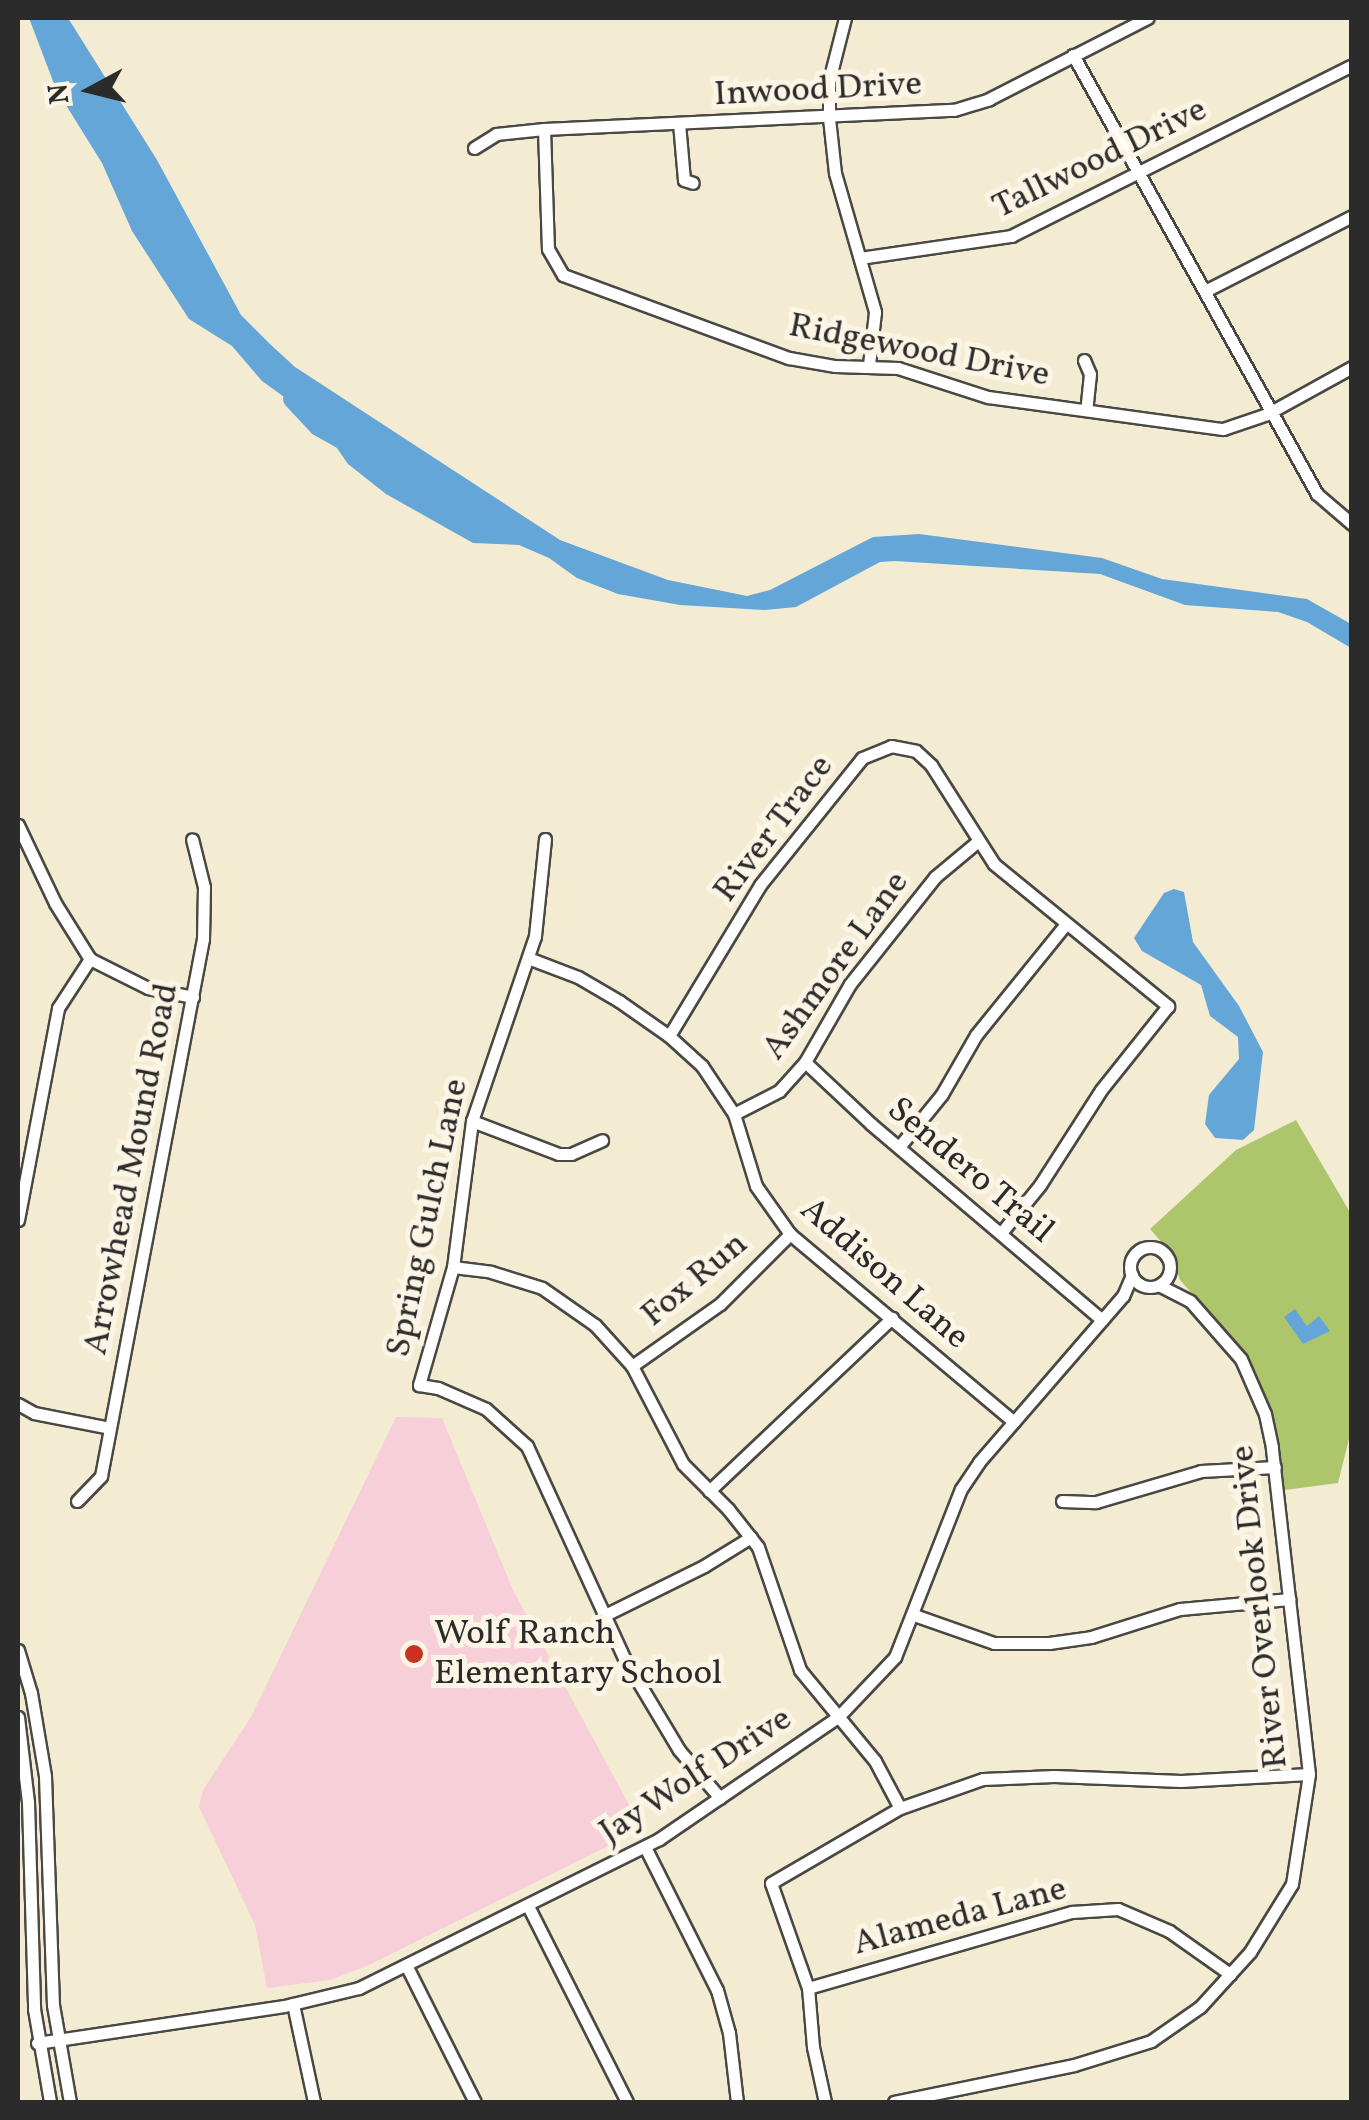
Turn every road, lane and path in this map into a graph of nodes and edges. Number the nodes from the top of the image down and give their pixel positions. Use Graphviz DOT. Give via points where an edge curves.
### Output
graph roads {
  1 [pos="845,18"];
  2 [pos="1147,18"];
  3 [pos="1073,56"];
  4 [pos="1352,64"];
  5 [pos="829,118"];
  6 [pos="679,123"];
  7 [pos="544,129"];
  8 [pos="474,148"];
  9 [pos="1138,171"];
  10 [pos="693,183"];
  11 [pos="1352,216"];
  12 [pos="860,258"];
  13 [pos="1205,291"];
  14 [pos="1084,360"];
  15 [pos="869,365"];
  16 [pos="1352,366"];
  17 [pos="1086,410"];
  18 [pos="1272,411"];
  19 [pos="1352,524"];
  20 [pos="18,825"];
  21 [pos="545,839"];
  22 [pos="192,840"];
  23 [pos="976,842"];
  24 [pos="1066,924"];
  25 [pos="528,958"];
  26 [pos="90,960"];
  27 [pos="192,997"];
  28 [pos="669,1036"];
  29 [pos="805,1062"];
  30 [pos="734,1114"];
  31 [pos="472,1121"];
  32 [pos="602,1140"];
  33 [pos="898,1148"];
  34 [pos="18,1220"];
  35 [pos="1001,1233"];
  36 [pos="790,1234"];
  37 [pos="453,1268"];
  38 [pos="1170,1272"];
  39 [pos="1132,1275"];
  40 [pos="1142,1286"];
  41 [pos="1159,1286"];
  42 [pos="1180,1294"];
  43 [pos="1122,1296"];
  44 [pos="892,1318"];
  45 [pos="1102,1320"];
  46 [pos="632,1366"];
  47 [pos="18,1404"];
  48 [pos="1014,1422"];
  49 [pos="110,1428"];
  50 [pos="1274,1467"];
  51 [pos="709,1491"];
  52 [pos="77,1501"];
  53 [pos="1062,1501"];
  54 [pos="751,1537"];
  55 [pos="1290,1599"];
  56 [pos="605,1615"];
  57 [pos="914,1615"];
  58 [pos="18,1650"];
  59 [pos="839,1716"];
  60 [pos="18,1717"];
  61 [pos="1309,1774"];
  62 [pos="720,1798"];
  63 [pos="900,1808"];
  64 [pos="644,1848"];
  65 [pos="528,1906"];
  66 [pos="406,1965"];
  67 [pos="1230,1974"];
  68 [pos="808,1988"];
  69 [pos="293,2004"];
  70 [pos="56,2040"];
  71 [pos="38,2043"];
  72 [pos="50,2102"];
  73 [pos="70,2102"];
  74 [pos="314,2102"];
  75 [pos="474,2102"];
  76 [pos="627,2102"];
  77 [pos="737,2102"];
  78 [pos="825,2102"];
  79 [pos="894,2102"];
  1 -- 5 [label="street"];
  2 -- 3 [label="street, Inwood Drive"];
  3 -- 5 [label="street, Inwood Drive" via="968,107"];
  3 -- 9 [label="street"];
  4 -- 9 [label="street, Tallwood Drive"];
  5 -- 6 [label="street, Inwood Drive"];
  5 -- 12 [label="street" via="834,173"];
  6 -- 7 [label="street, Inwood Drive"];
  6 -- 10 [label="street" via="684,180"];
  7 -- 8 [label="street, Inwood Drive" via="496,134"];
  7 -- 15 [label="street, Ridgewood Drive" via="548,249 563,275 789,358"];
  9 -- 12 [label="street, Tallwood Drive" via="996,242"];
  9 -- 13 [label="street"];
  11 -- 13 [label="street"];
  12 -- 15 [label="street" via="874,312"];
  13 -- 18 [label="street"];
  14 -- 17 [label="street" via="1090,374"];
  15 -- 17 [label="street, Ridgewood Drive" via="988,397"];
  16 -- 18 [label="street, Ridgewood Drive"];
  17 -- 18 [label="street, Ridgewood Drive" via="1223,429"];
  18 -- 19 [label="street" via="1317,494"];
  20 -- 26 [label="street"];
  21 -- 25 [label="street, Spring Gulch Lane"];
  22 -- 27 [label="street, Arrowhead Mound Road" via="207,913"];
  23 -- 24 [label="street, River Trace"];
  23 -- 28 [label="street, River Trace" via="922,755 901,746 869,753 760,885"];
  23 -- 29 [label="street, Ashmore Lane" via="935,876 850,984"];
  24 -- 33 [label="street" via="976,1035 942,1094"];
  24 -- 35 [label="street, River Trace" via="1168,1006"];
  25 -- 28 [label="street, Addison Lane" via="578,977"];
  25 -- 31 [label="street, Spring Gulch Lane"];
  26 -- 27 [label="street" via="148,988"];
  26 -- 34 [label="street" via="58,1008"];
  27 -- 49 [label="street, Arrowhead Mound Road"];
  28 -- 30 [label="street, Addison Lane" via="716,1082"];
  29 -- 30 [label="street, Ashmore Lane" via="779,1090"];
  29 -- 33 [label="street, Sendero Trail"];
  30 -- 36 [label="street, Addison Lane" via="756,1186"];
  31 -- 32 [label="street" via="559,1154"];
  31 -- 37 [label="street, Spring Gulch Lane"];
  33 -- 35 [label="street, Sendero Trail"];
  35 -- 45 [label="street, Sendero Trail"];
  36 -- 44 [label="street, Addison Lane"];
  36 -- 46 [label="street, Fox Run" via="720,1304"];
  37 -- 46 [label="street" via="542,1288 595,1326"];
  37 -- 56 [label="street, Spring Gulch Lane" via="419,1385 486,1408 527,1446"];
  38 -- 39 [label="street" via="1165,1254 1148,1248 1133,1257"];
  38 -- 41 [label="street"];
  38 -- 42 [label="street"];
  39 -- 40 [label="street"];
  39 -- 43 [label="street, Jay Wolf Drive"];
  40 -- 41 [label="street"];
  40 -- 43 [label="street, Jay Wolf Drive"];
  41 -- 42 [label="street"];
  42 -- 50 [label="street, River Overlook Drive" via="1241,1359 1265,1414"];
  43 -- 45 [label="street, Jay Wolf Drive"];
  44 -- 48 [label="street, Addison Lane"];
  44 -- 51 [label="street"];
  45 -- 48 [label="street, Jay Wolf Drive"];
  46 -- 51 [label="street" via="671,1445"];
  47 -- 49 [label="street"];
  48 -- 57 [label="street, Jay Wolf Drive" via="961,1489"];
  49 -- 52 [label="street, Arrowhead Mound Road" via="101,1476"];
  50 -- 53 [label="street" via="1201,1472 1096,1502"];
  50 -- 55 [label="street, River Overlook Drive"];
  51 -- 54 [label="street"];
  54 -- 56 [label="street"];
  54 -- 59 [label="street" via="769,1572 789,1649"];
  55 -- 57 [label="street" via="1180,1609 1092,1637 1048,1643 994,1643"];
  55 -- 61 [label="street, River Overlook Drive"];
  56 -- 62 [label="street, Spring Gulch Lane" via="679,1750"];
  57 -- 59 [label="street, Jay Wolf Drive" via="895,1657"];
  58 -- 70 [label="street" via="45,1776"];
  59 -- 62 [label="street, Jay Wolf Drive"];
  59 -- 63 [label="street" via="875,1760"];
  60 -- 71 [label="street"];
  61 -- 63 [label="street" via="1181,1781 983,1779"];
  61 -- 67 [label="street, River Overlook Drive" via="1292,1884"];
  62 -- 64 [label="street, Jay Wolf Drive"];
  63 -- 68 [label="street" via="771,1883"];
  64 -- 65 [label="street, Jay Wolf Drive"];
  64 -- 77 [label="street" via="717,1990"];
  65 -- 66 [label="street, Jay Wolf Drive"];
  65 -- 76 [label="street"];
  66 -- 69 [label="street, Jay Wolf Drive" via="347,1992"];
  66 -- 75 [label="street"];
  67 -- 68 [label="street, Alameda Lane" via="1169,1932 1118,1909 1072,1912"];
  67 -- 79 [label="street, River Overlook Drive" via="1200,2006 1150,2041 1074,2065"];
  68 -- 78 [label="street"];
  69 -- 70 [label="street, Jay Wolf Drive"];
  69 -- 74 [label="street"];
  70 -- 71 [label="street, Jay Wolf Drive"];
  70 -- 73 [label="street"];
  71 -- 72 [label="street"];
}
